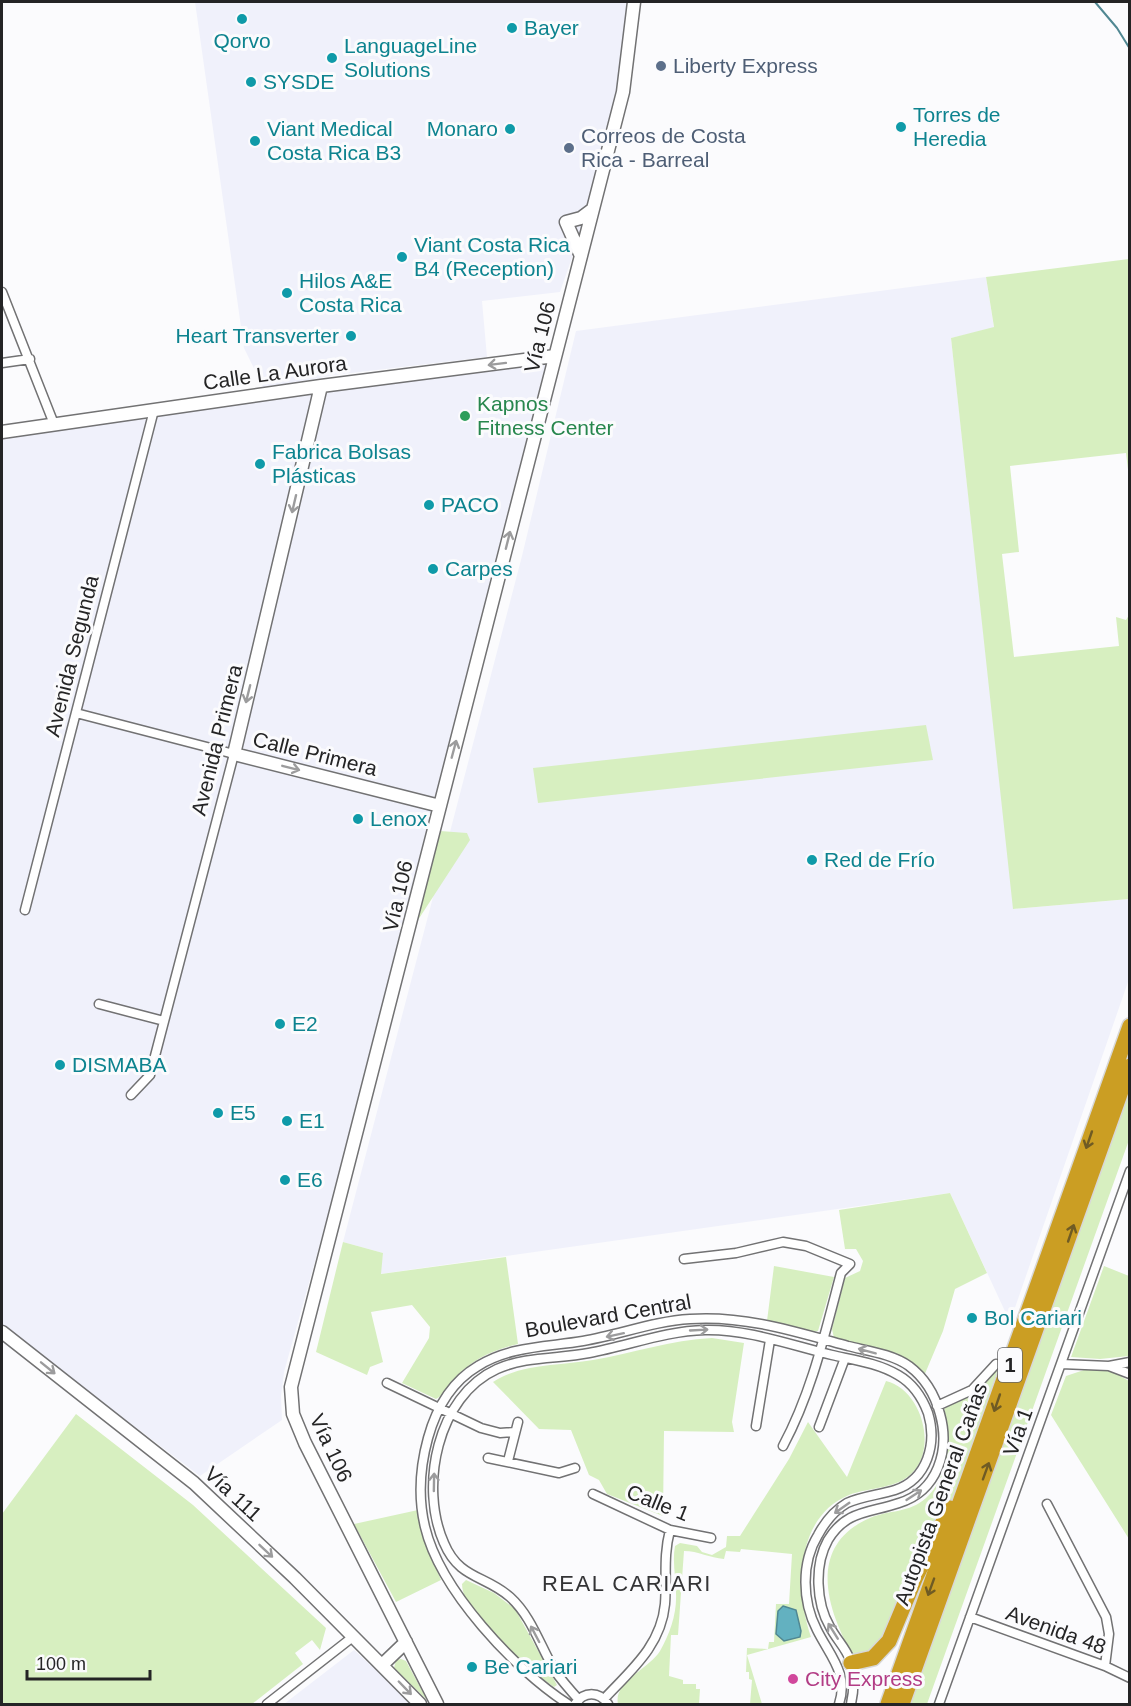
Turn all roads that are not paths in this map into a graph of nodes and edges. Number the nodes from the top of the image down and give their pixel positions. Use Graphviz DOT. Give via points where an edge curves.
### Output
graph roads {
  1 [pos="634,2"];
  2 [pos="593,209"];
  3 [pos="580,256"];
  4 [pos="2,292"];
  5 [pos="555,356"];
  6 [pos="30,359"];
  7 [pos="2,363"];
  8 [pos="321,386"];
  9 [pos="154,410"];
  10 [pos="54,424"];
  11 [pos="2,432"];
  12 [pos="76,713"];
  13 [pos="234,754"];
  14 [pos="440,806"];
  15 [pos="25,910"];
  16 [pos="99,1004"];
  17 [pos="1130,1013"];
  18 [pos="164,1021"];
  19 [pos="1130,1026"];
  20 [pos="1130,1066"];
  21 [pos="131,1095"];
  22 [pos="1100,1111"];
  23 [pos="1130,1172"];
  24 [pos="684,1259"];
  25 [pos="665,1323"];
  26 [pos="2,1332"];
  27 [pos="666,1334"];
  28 [pos="824,1339"];
  29 [pos="770,1340"];
  30 [pos="821,1352"];
  31 [pos="845,1358"];
  32 [pos="1130,1362"];
  33 [pos="996,1364"];
  34 [pos="1061,1364"];
  35 [pos="1109,1366"];
  36 [pos="1130,1374"];
  37 [pos="387,1383"];
  38 [pos="932,1394"];
  39 [pos="922,1400"];
  40 [pos="439,1407"];
  41 [pos="938,1409"];
  42 [pos="452,1413"];
  43 [pos="929,1416"];
  44 [pos="518,1422"];
  45 [pos="756,1426"];
  46 [pos="819,1427"];
  47 [pos="515,1432"];
  48 [pos="783,1446"];
  49 [pos="488,1458"];
  50 [pos="508,1461"];
  51 [pos="575,1468"];
  52 [pos="969,1481"];
  53 [pos="593,1494"];
  54 [pos="1047,1503"];
  55 [pos="670,1530"];
  56 [pos="817,1536"];
  57 [pos="711,1538"];
  58 [pos="827,1541"];
  59 [pos="458,1566"];
  60 [pos="448,1575"];
  61 [pos="970,1617"];
  62 [pos="354,1636"];
  63 [pos="406,1642"];
  64 [pos="851,1663"];
  65 [pos="382,1665"];
  66 [pos="1105,1666"];
  67 [pos="1130,1678"];
  68 [pos="577,1702"];
  69 [pos="606,1702"];
  70 [pos="267,1704"];
  71 [pos="420,1704"];
  72 [pos="437,1704"];
  73 [pos="568,1704"];
  74 [pos="839,1704"];
  75 [pos="851,1704"];
  76 [pos="888,1704"];
  77 [pos="902,1704"];
  78 [pos="939,1704"];
  1 -- 2 [label="main road, Vía 106" via="623,92"];
  2 -- 3 [label="main road, Vía 106"];
  2 -- 3 [label="main road" via="566,222"];
  3 -- 5 [label="main road, Vía 106"];
  4 -- 6 [label="street"];
  5 -- 8 [label="main road, Calle La Aurora, one-way"];
  14 -- 5 [label="main road, Vía 106, one-way"];
  6 -- 7 [label="street"];
  6 -- 10 [label="street"];
  8 -- 9 [label="main road, Calle La Aurora"];
  8 -- 13 [label="main road, Avenida Primera, one-way"];
  9 -- 10 [label="main road, Calle La Aurora"];
  9 -- 12 [label="street, Avenida Segunda"];
  10 -- 11 [label="main road, Calle La Aurora"];
  12 -- 13 [label="street, Calle Primera"];
  12 -- 15 [label="street, Avenida Segunda"];
  13 -- 14 [label="main road, Calle Primera, one-way"];
  13 -- 18 [label="street, Avenida Primera"];
  14 -- 63 [label="main road, Vía 106" via="291,1387 293,1414 305,1443"];
  16 -- 18 [label="street"];
  17 -- 22 [label="highway"];
  18 -- 21 [label="street, Avenida Primera" via="150,1075"];
  19 -- 22 [label="highway, Autopista General Cañas / 1"];
  77 -- 20 [label="highway, Autopista General Cañas / 1, one-way"];
  22 -- 52 [label="highway, Autopista General Cañas / 1, one-way"];
  23 -- 34 [label="street, Vía 1"];
  24 -- 28 [label="street" via="783,1242 802,1245 850,1264 841,1273"];
  25 -- 27 [label="street"];
  25 -- 28 [label="street, Boulevard Central" via="725,1318"];
  25 -- 40 [label="street, Boulevard Central, one-way" via="590,1340 519,1349 489,1359 465,1374"];
  26 -- 62 [label="main road, Vía 111, one-way" via="194,1483"];
  27 -- 29 [label="street, Boulevard Central, one-way" via="719,1330"];
  27 -- 42 [label="street, Boulevard Central" via="588,1354 508,1365 479,1380"];
  28 -- 30 [label="street"];
  38 -- 28 [label="street, Boulevard Central, one-way" via="920,1376 901,1362"];
  29 -- 30 [label="street, Boulevard Central"];
  29 -- 45 [label="street"];
  30 -- 31 [label="street, Boulevard Central"];
  30 -- 48 [label="street" via="802,1411"];
  31 -- 39 [label="street, Boulevard Central" via="896,1373"];
  31 -- 46 [label="street"];
  32 -- 35 [label="street"];
  33 -- 41 [label="street" via="972,1390"];
  34 -- 35 [label="street"];
  34 -- 61 [label="street, Vía 1"];
  35 -- 36 [label="street"];
  37 -- 40 [label="street"];
  38 -- 39 [label="street"];
  38 -- 41 [label="street, Boulevard Central"];
  39 -- 43 [label="street, Boulevard Central"];
  40 -- 42 [label="street"];
  40 -- 60 [label="street, Boulevard Central" via="424,1450 421,1489 428,1537"];
  41 -- 43 [label="street"];
  58 -- 41 [label="street, Boulevard Central, one-way" via="851,1517 903,1502 929,1484 942,1452"];
  42 -- 47 [label="street" via="481,1428"];
  59 -- 42 [label="street, Boulevard Central, one-way" via="440,1532 434,1488 439,1444"];
  43 -- 56 [label="street, Boulevard Central, one-way" via="930,1449 919,1474 902,1487 861,1497 842,1507"];
  44 -- 47 [label="street"];
  47 -- 50 [label="street"];
  49 -- 50 [label="street"];
  50 -- 51 [label="street" via="559,1473"];
  52 -- 64 [label="highway" via="940,1529 889,1641 873,1658"];
  52 -- 76 [label="highway, Autopista General Cañas / 1, one-way"];
  53 -- 55 [label="street, Calle 1"];
  54 -- 66 [label="street" via="1106,1617 1109,1634"];
  55 -- 57 [label="street, Calle 1"];
  55 -- 69 [label="street" via="664,1560 664,1611 656,1639"];
  56 -- 58 [label="street"];
  56 -- 74 [label="street, Boulevard Central" via="808,1560 806,1590 817,1630 840,1673"];
  64 -- 58 [label="street, one-way" via="822,1606 819,1577"];
  59 -- 60 [label="street"];
  68 -- 59 [label="street, Boulevard Central, one-way" via="518,1606 506,1594"];
  60 -- 73 [label="street, Boulevard Central" via="468,1609 509,1657"];
  61 -- 66 [label="street, Avenida 48"];
  61 -- 78 [label="street, Vía 1"];
  62 -- 65 [label="main road, Vía 111"];
  62 -- 70 [label="street"];
  63 -- 65 [label="main road"];
  63 -- 72 [label="main road, Vía 106"];
  64 -- 75 [label="street"];
  65 -- 71 [label="main road, Vía 111, one-way"];
  66 -- 67 [label="street, Avenida 48"];
  68 -- 69 [label="street" via="588,1694"];
}
